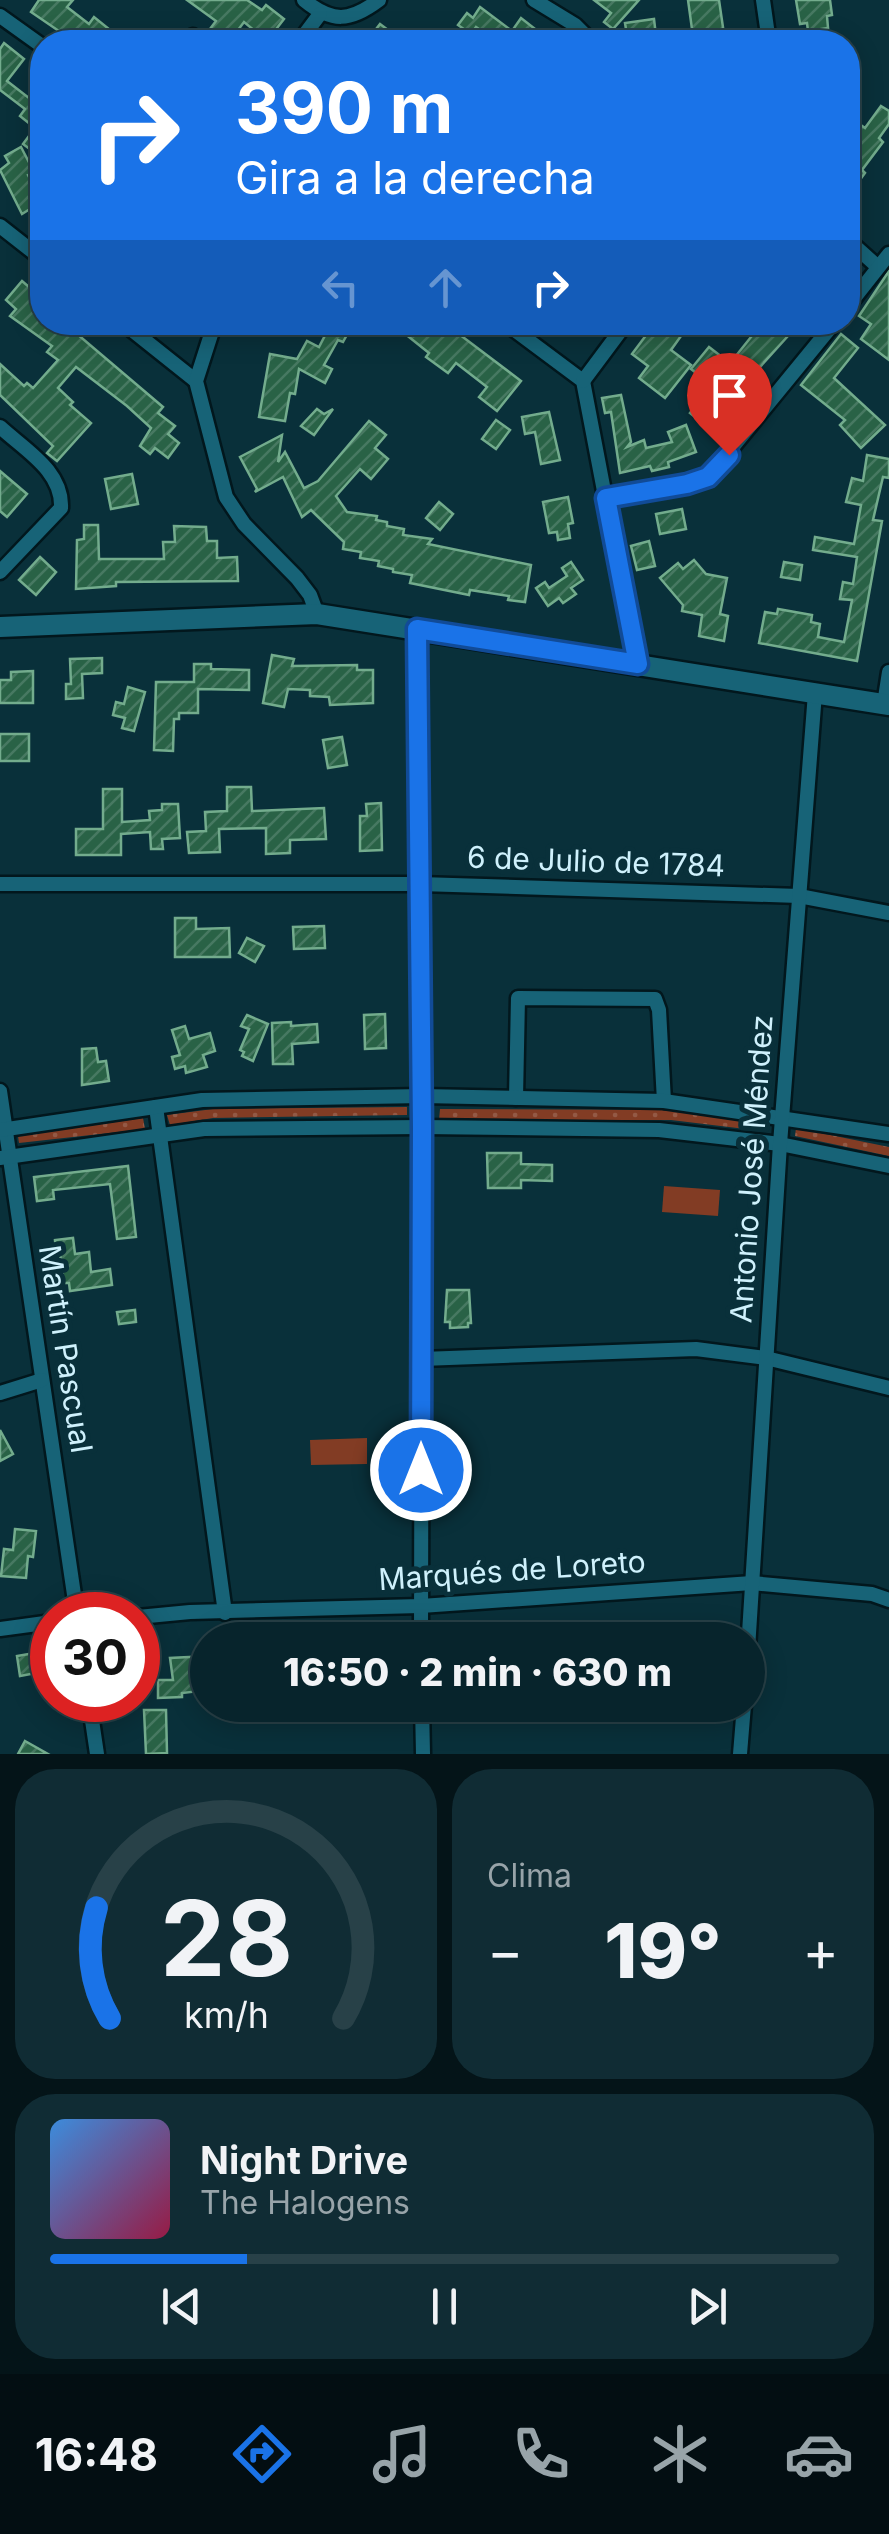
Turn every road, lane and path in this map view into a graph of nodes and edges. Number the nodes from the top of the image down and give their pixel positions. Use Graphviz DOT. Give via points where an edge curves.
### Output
graph roads {
  1 [pos="6,0"];
  2 [pos="304,0"];
  3 [pos="380,0"];
  4 [pos="534,0"];
  5 [pos="763,0"];
  6 [pos="0,7"];
  7 [pos="320,14"];
  8 [pos="0,16"];
  9 [pos="308,30"];
  10 [pos="579,30"];
  11 [pos="767,30"];
  12 [pos="30,37"];
  13 [pos="1,225"];
  14 [pos="30,249"];
  15 [pos="860,251"];
  16 [pos="889,254"];
  17 [pos="878,268"];
  18 [pos="860,291"];
  19 [pos="138,335"];
  20 [pos="211,335"];
  21 [pos="521,335"];
  22 [pos="617,335"];
  23 [pos="823,335"];
  24 [pos="582,380"];
  25 [pos="196,381"];
  26 [pos="0,427"];
  27 [pos="606,498"];
  28 [pos="0,572"];
  29 [pos="317,614"];
  30 [pos="0,627"];
  31 [pos="417,629"];
  32 [pos="638,664"];
  33 [pos="889,672"];
  34 [pos="814,692"];
  35 [pos="886,704"];
  36 [pos="0,884"];
  37 [pos="420,884"];
  38 [pos="799,896"];
  39 [pos="889,912"];
  40 [pos="0,1091"];
  41 [pos="422,1096"];
  42 [pos="516,1098"];
  43 [pos="664,1101"];
  44 [pos="156,1107"];
  45 [pos="783,1117"];
  46 [pos="422,1127"];
  47 [pos="3,1130"];
  48 [pos="889,1134"];
  49 [pos="158,1135"];
  50 [pos="780,1144"];
  51 [pos="4,1157"];
  52 [pos="889,1166"];
  53 [pos="766,1358"];
  54 [pos="422,1360"];
  55 [pos="42,1380"];
  56 [pos="889,1388"];
  57 [pos="0,1393"];
  58 [pos="752,1583"];
  59 [pos="73,1592"];
  60 [pos="889,1600"];
  61 [pos="421,1606"];
  62 [pos="225,1613"];
  63 [pos="160,1616"];
  64 [pos="421,1622"];
  65 [pos="750,1622"];
  66 [pos="30,1625"];
  67 [pos="0,1629"];
  68 [pos="92,1722"];
  69 [pos="422,1722"];
  70 [pos="743,1722"];
  71 [pos="97,1754"];
  72 [pos="423,1754"];
  73 [pos="740,1754"];
  1 -- 6 [label="street"];
  2 -- 7 [label="street"];
  3 -- 7 [label="street" via="343,18"];
  4 -- 10 [label="street"];
  5 -- 11 [label="street"];
  7 -- 9 [label="street"];
  8 -- 12 [label="street"];
  13 -- 14 [label="street"];
  15 -- 17 [label="street"];
  16 -- 17 [label="street"];
  17 -- 18 [label="street"];
  19 -- 25 [label="street"];
  20 -- 25 [label="street"];
  21 -- 24 [label="street"];
  22 -- 24 [label="street"];
  23 -- 27 [label="street" via="708,477"];
  24 -- 27 [label="street"];
  25 -- 29 [label="street" via="226,497 297,578"];
  26 -- 28 [label="street" via="56,477 62,495 61,508"];
  27 -- 32 [label="street"];
  29 -- 30 [label="street"];
  29 -- 31 [label="street"];
  31 -- 32 [label="street"];
  31 -- 37 [label="street"];
  32 -- 34 [label="street"];
  33 -- 35 [label="street"];
  34 -- 35 [label="street"];
  34 -- 38 [label="street, Antonio José Méndez"];
  36 -- 37 [label="street, 6 de Julio de 1784"];
  37 -- 38 [label="street, 6 de Julio de 1784"];
  37 -- 41 [label="street"];
  38 -- 39 [label="street, 6 de Julio de 1784"];
  38 -- 45 [label="street, Antonio José Méndez"];
  40 -- 47 [label="street, Martín Pascual"];
  41 -- 42 [label="street"];
  41 -- 44 [label="street" via="202,1100"];
  41 -- 46 [label="street"];
  42 -- 43 [label="street"];
  42 -- 43 [label="street" via="518,998 655,998"];
  43 -- 45 [label="street"];
  44 -- 47 [label="street"];
  44 -- 49 [label="street"];
  45 -- 48 [label="street"];
  45 -- 50 [label="street, Antonio José Méndez"];
  46 -- 49 [label="street" via="204,1128"];
  46 -- 50 [label="street" via="659,1130"];
  46 -- 54 [label="street"];
  47 -- 51 [label="street, Martín Pascual"];
  49 -- 51 [label="street"];
  49 -- 62 [label="street"];
  50 -- 52 [label="street"];
  50 -- 53 [label="street, Antonio José Méndez"];
  51 -- 55 [label="street, Martín Pascual"];
  53 -- 54 [label="street" via="696,1349"];
  53 -- 56 [label="street"];
  53 -- 58 [label="street, Antonio José Méndez"];
  54 -- 61 [label="street"];
  55 -- 57 [label="street"];
  55 -- 59 [label="street, Martín Pascual"];
  58 -- 60 [label="street, Marqués de Loreto"];
  58 -- 61 [label="street, Marqués de Loreto"];
  58 -- 65 [label="street, Antonio José Méndez"];
  61 -- 62 [label="street, Marqués de Loreto"];
  61 -- 64 [label="street"];
  62 -- 63 [label="street, Marqués de Loreto"];
  66 -- 67 [label="street"];
  68 -- 71 [label="street"];
  69 -- 72 [label="street"];
  70 -- 73 [label="street"];
}
